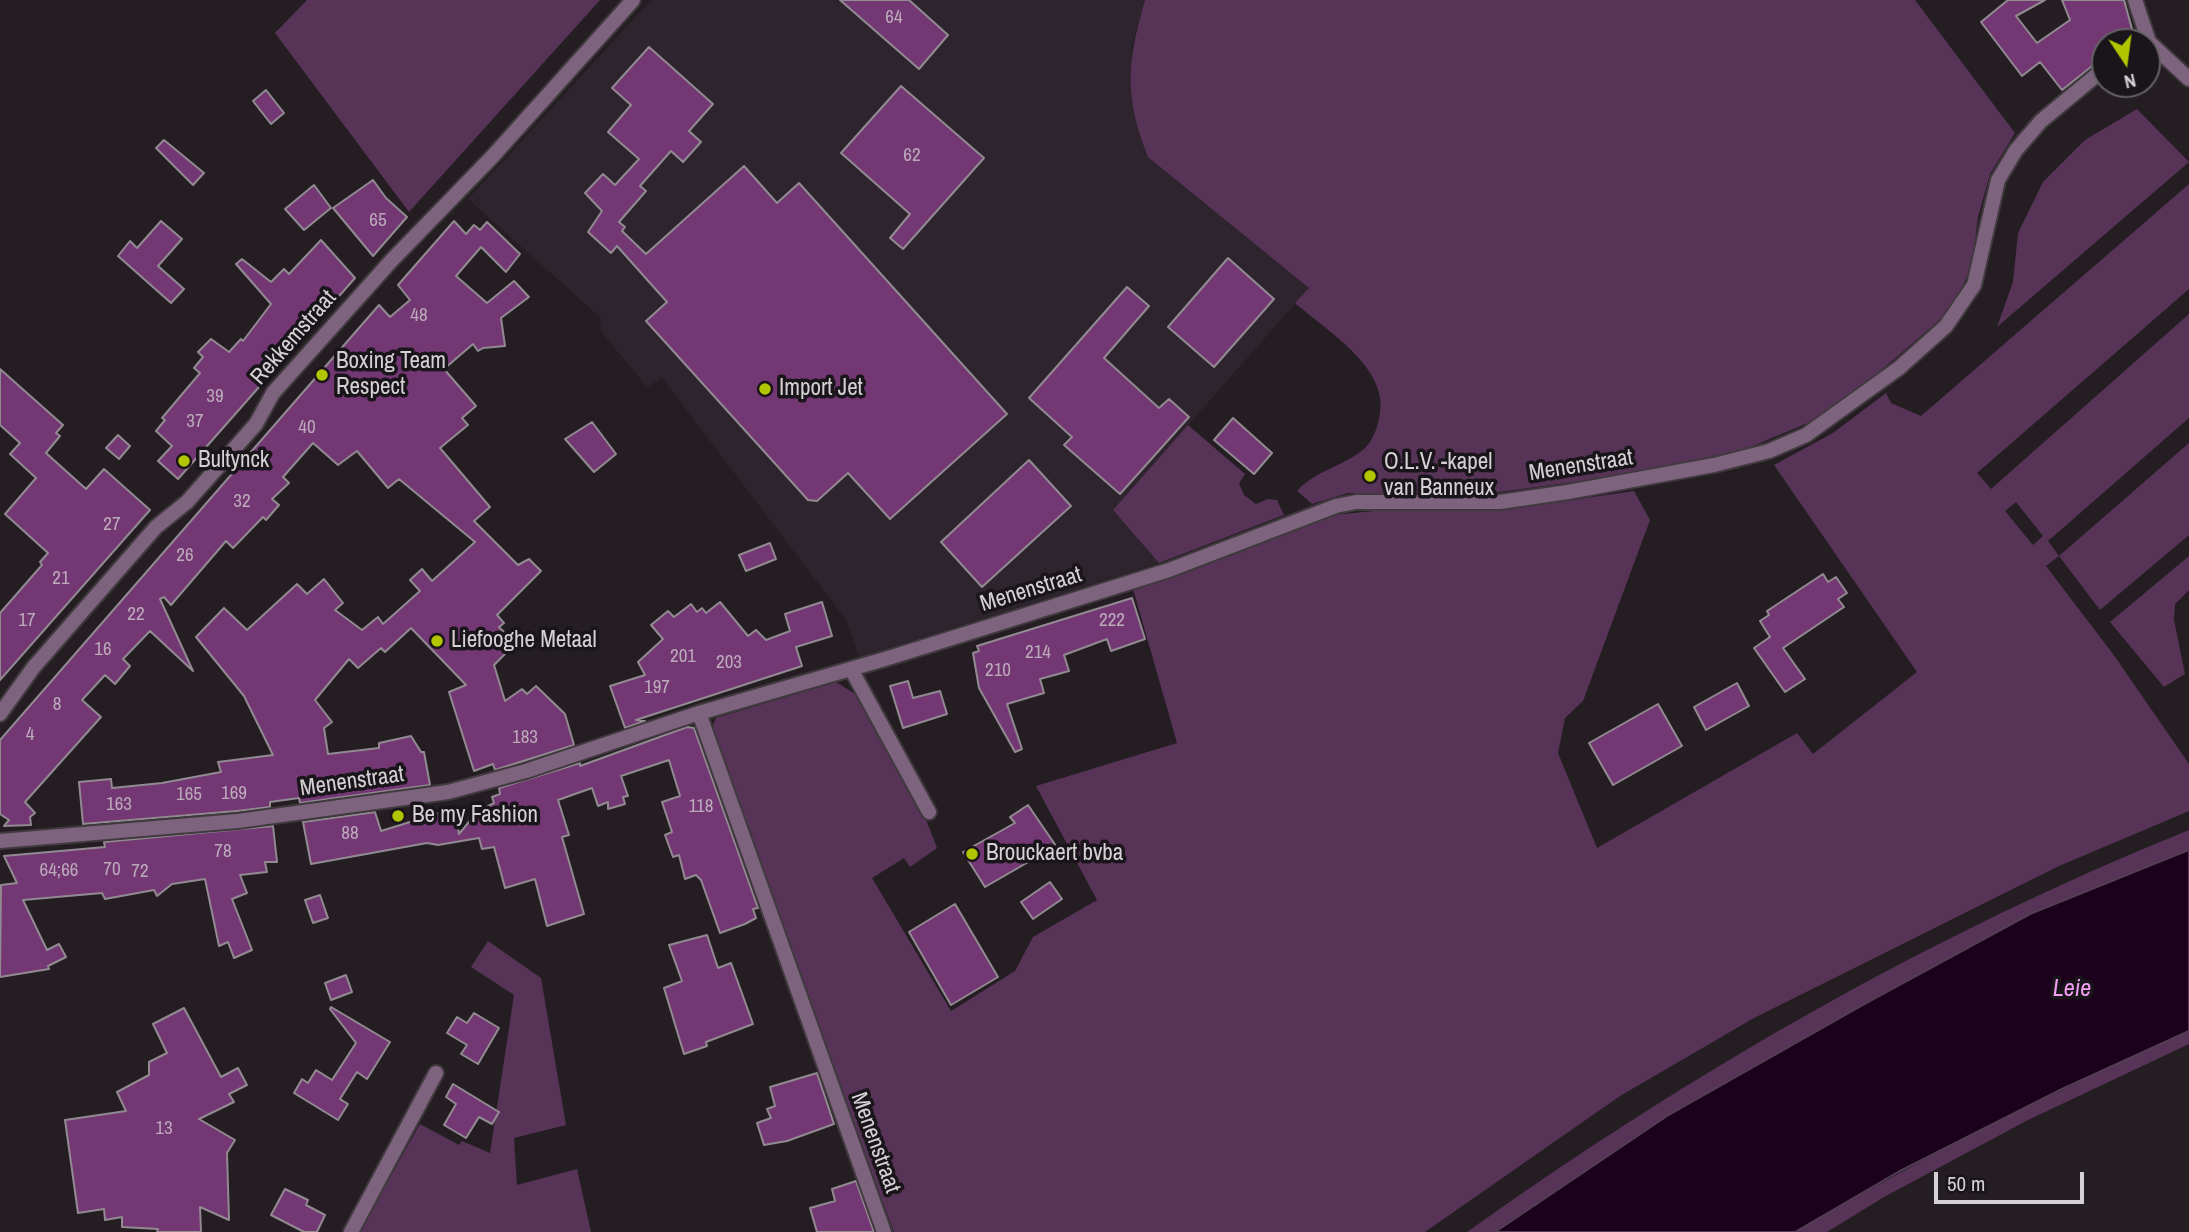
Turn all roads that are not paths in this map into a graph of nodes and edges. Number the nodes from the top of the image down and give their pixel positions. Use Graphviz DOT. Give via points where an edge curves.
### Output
graph roads {
  1 [pos="633,0"];
  2 [pos="2135,0"];
  3 [pos="2144,28"];
  4 [pos="2161,54"];
  5 [pos="2189,79"];
  6 [pos="2091,80"];
  7 [pos="851,669"];
  8 [pos="699,713"];
  9 [pos="0,714"];
  10 [pos="929,812"];
  11 [pos="0,841"];
  12 [pos="436,1073"];
  13 [pos="351,1232"];
  14 [pos="884,1232"];
  1 -- 9 [label="street, Rekkemstraat" via="273,393 256,424 187,502 148,537 33,668"];
  2 -- 3 [label="street"];
  4 -- 5 [label="street"];
  6 -- 7 [label="street, Menenstraat" via="2041,121 1998,180 1974,285 1946,326 1880,382 1806,435 1769,451 1714,465 1568,492 1500,502 1356,502 1336,506 1169,570"];
  7 -- 8 [label="street, Menenstraat"];
  7 -- 10 [label="street"];
  8 -- 11 [label="street, Menenstraat" via="448,792 238,821"];
  8 -- 14 [label="street, Menenstraat"];
  12 -- 13 [label="street"];
}
